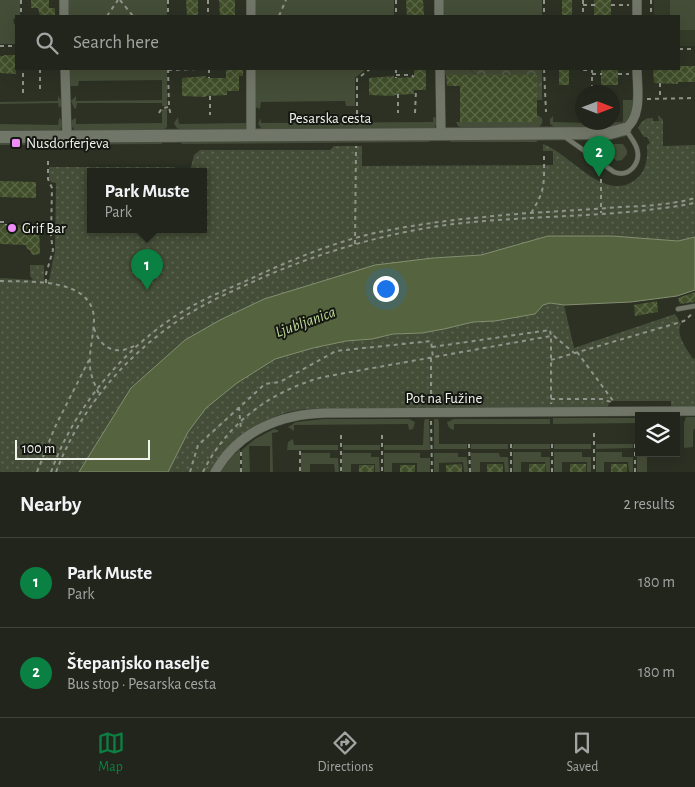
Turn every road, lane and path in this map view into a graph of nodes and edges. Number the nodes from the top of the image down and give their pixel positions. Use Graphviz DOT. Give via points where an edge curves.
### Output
graph roads {
  1 [pos="21,0"];
  2 [pos="64,0"];
  3 [pos="119,0"];
  4 [pos="168,0"];
  5 [pos="208,0"];
  6 [pos="251,0"];
  7 [pos="286,0"];
  8 [pos="396,0"];
  9 [pos="439,0"];
  10 [pos="544,0"];
  11 [pos="583,0"];
  12 [pos="651,0"];
  13 [pos="634,2"];
  14 [pos="583,5"];
  15 [pos="596,5"];
  16 [pos="611,5"];
  17 [pos="21,15"];
  18 [pos="64,15"];
  19 [pos="108,15"];
  20 [pos="132,15"];
  21 [pos="168,15"];
  22 [pos="208,15"];
  23 [pos="251,15"];
  24 [pos="279,15"];
  25 [pos="396,15"];
  26 [pos="439,15"];
  27 [pos="544,15"];
  28 [pos="583,15"];
  29 [pos="637,15"];
  30 [pos="651,15"];
  31 [pos="0,46"];
  32 [pos="15,46"];
  33 [pos="695,49"];
  34 [pos="680,50"];
  35 [pos="40,70"];
  36 [pos="65,70"];
  37 [pos="168,70"];
  38 [pos="209,70"];
  39 [pos="251,70"];
  40 [pos="369,70"];
  41 [pos="396,70"];
  42 [pos="440,70"];
  43 [pos="544,70"];
  44 [pos="592,70"];
  45 [pos="634,71"];
  46 [pos="23,73"];
  47 [pos="592,74"];
  48 [pos="602,74"];
  49 [pos="618,74"];
  50 [pos="414,77"];
  51 [pos="209,78"];
  52 [pos="660,83"];
  53 [pos="592,85"];
  54 [pos="416,90"];
  55 [pos="40,92"];
  56 [pos="23,93"];
  57 [pos="398,94"];
  58 [pos="210,96"];
  59 [pos="695,98"];
  60 [pos="640,99"];
  61 [pos="660,99"];
  62 [pos="169,107"];
  63 [pos="546,112"];
  64 [pos="159,113"];
  65 [pos="398,113"];
  66 [pos="414,113"];
  67 [pos="357,114"];
  68 [pos="210,115"];
  69 [pos="171,116"];
  70 [pos="625,129"];
  71 [pos="560,133"];
  72 [pos="251,134"];
  73 [pos="440,134"];
  74 [pos="67,135"];
  75 [pos="0,137"];
  76 [pos="356,144"];
  77 [pos="544,156"];
  78 [pos="48,157"];
  79 [pos="601,179"];
  80 [pos="695,198"];
  81 [pos="695,203"];
  82 [pos="601,209"];
  83 [pos="531,213"];
  84 [pos="601,213"];
  85 [pos="527,218"];
  86 [pos="0,222"];
  87 [pos="6,225"];
  88 [pos="355,239"];
  89 [pos="354,244"];
  90 [pos="0,281"];
  91 [pos="46,283"];
  92 [pos="695,306"];
  93 [pos="678,309"];
  94 [pos="695,311"];
  95 [pos="94,325"];
  96 [pos="550,336"];
  97 [pos="138,346"];
  98 [pos="432,347"];
  99 [pos="575,353"];
  100 [pos="90,358"];
  101 [pos="432,358"];
  102 [pos="551,360"];
  103 [pos="97,389"];
  104 [pos="99,394"];
  105 [pos="551,399"];
  106 [pos="239,407"];
  107 [pos="551,407"];
  108 [pos="431,408"];
  109 [pos="695,411"];
  110 [pos="431,416"];
  111 [pos="240,421"];
  112 [pos="594,434"];
  113 [pos="341,435"];
  114 [pos="382,435"];
  115 [pos="241,441"];
  116 [pos="469,444"];
  117 [pos="511,444"];
  118 [pos="552,444"];
  119 [pos="300,452"];
  120 [pos="635,457"];
  121 [pos="37,472"];
  122 [pos="51,472"];
  123 [pos="56,472"];
  124 [pos="190,472"];
  125 [pos="203,472"];
  126 [pos="215,472"];
  127 [pos="241,472"];
  128 [pos="300,472"];
  129 [pos="341,472"];
  130 [pos="382,472"];
  131 [pos="432,472"];
  132 [pos="470,472"];
  133 [pos="511,472"];
  134 [pos="552,472"];
  135 [pos="594,472"];
  136 [pos="635,472"];
  1 -- 17 [label="path"];
  2 -- 18 [label="street"];
  3 -- 19 [label="path"];
  3 -- 20 [label="path"];
  4 -- 21 [label="path"];
  5 -- 22 [label="path"];
  6 -- 23 [label="street"];
  7 -- 24 [label="path"];
  8 -- 25 [label="path"];
  9 -- 26 [label="street"];
  10 -- 27 [label="path"];
  11 -- 14 [label="path"];
  12 -- 30 [label="path"];
  13 -- 16 [label="path"];
  13 -- 29 [label="street"];
  14 -- 15 [label="path"];
  14 -- 28 [label="path"];
  31 -- 32 [label="path"];
  33 -- 34 [label="path"];
  35 -- 55 [label="path"];
  36 -- 74 [label="street"];
  37 -- 62 [label="path"];
  38 -- 51 [label="path"];
  39 -- 72 [label="street"];
  40 -- 67 [label="path" via="357,79"];
  41 -- 50 [label="path" via="396,76"];
  42 -- 73 [label="street"];
  43 -- 63 [label="path"];
  44 -- 47 [label="path"];
  45 -- 49 [label="path"];
  45 -- 60 [label="street"];
  46 -- 56 [label="path"];
  47 -- 48 [label="path"];
  47 -- 53 [label="path"];
  52 -- 61 [label="path"];
  54 -- 66 [label="path"];
  57 -- 65 [label="path"];
  58 -- 68 [label="path"];
  59 -- 61 [label="path"];
  60 -- 61 [label="path"];
  60 -- 70 [label="street" via="636,116"];
  62 -- 64 [label="path" via="162,108"];
  62 -- 69 [label="path"];
  70 -- 71 [label="street, Pesarska cesta"];
  70 -- 71 [label="lane" via="636,147 637,157 634,167 622,174 614,172"];
  71 -- 73 [label="street, Pesarska cesta"];
  72 -- 73 [label="street, Pesarska cesta"];
  72 -- 74 [label="street, Pesarska cesta"];
  74 -- 75 [label="street, Pesarska cesta"];
  76 -- 88 [label="path"];
  77 -- 83 [label="path" via="543,192"];
  78 -- 91 [label="path" via="53,250"];
  79 -- 82 [label="path"];
  80 -- 82 [label="path"];
  81 -- 84 [label="path" via="663,209"];
  82 -- 83 [label="path"];
  82 -- 84 [label="path"];
  83 -- 85 [label="path"];
  83 -- 88 [label="path" via="427,223"];
  84 -- 85 [label="path"];
  85 -- 89 [label="path" via="440,226"];
  86 -- 87 [label="path" via="6,222"];
  88 -- 89 [label="path"];
  88 -- 97 [label="path" via="313,252 209,298 180,313"];
  89 -- 104 [label="path" via="276,272 191,313 130,360"];
  90 -- 91 [label="path"];
  91 -- 95 [label="path" via="80,293 92,306"];
  92 -- 93 [label="lane"];
  94 -- 99 [label="path" via="684,321"];
  95 -- 97 [label="path" via="98,338 108,348 124,350"];
  95 -- 100 [label="path"];
  96 -- 98 [label="path" via="550,330"];
  96 -- 99 [label="path"];
  96 -- 101 [label="path"];
  96 -- 102 [label="path"];
  97 -- 103 [label="path"];
  98 -- 101 [label="path"];
  98 -- 106 [label="path" via="431,341 336,351 280,382 264,384"];
  99 -- 102 [label="path"];
  99 -- 105 [label="path" via="614,402 602,398"];
  100 -- 103 [label="path"];
  100 -- 121 [label="path" via="55,427"];
  101 -- 108 [label="path"];
  101 -- 111 [label="path" via="309,381 272,398"];
  102 -- 105 [label="path"];
  103 -- 104 [label="path"];
  103 -- 122 [label="path" via="68,434"];
  104 -- 123 [label="path" via="66,447"];
  105 -- 107 [label="path"];
  106 -- 111 [label="path"];
  106 -- 124 [label="path" via="198,445"];
  109 -- 115 [label="street, Pot na Fužine" via="307,414 271,423"];
  110 -- 131 [label="path, Pot na Fužine"];
  111 -- 125 [label="path" via="212,455"];
  112 -- 135 [label="path"];
  113 -- 129 [label="path"];
  114 -- 130 [label="path"];
  115 -- 126 [label="street, Pot na Fužine"];
  115 -- 127 [label="path"];
  116 -- 132 [label="path"];
  117 -- 133 [label="path"];
  118 -- 134 [label="path"];
  119 -- 128 [label="path"];
  120 -- 136 [label="path"];
}
